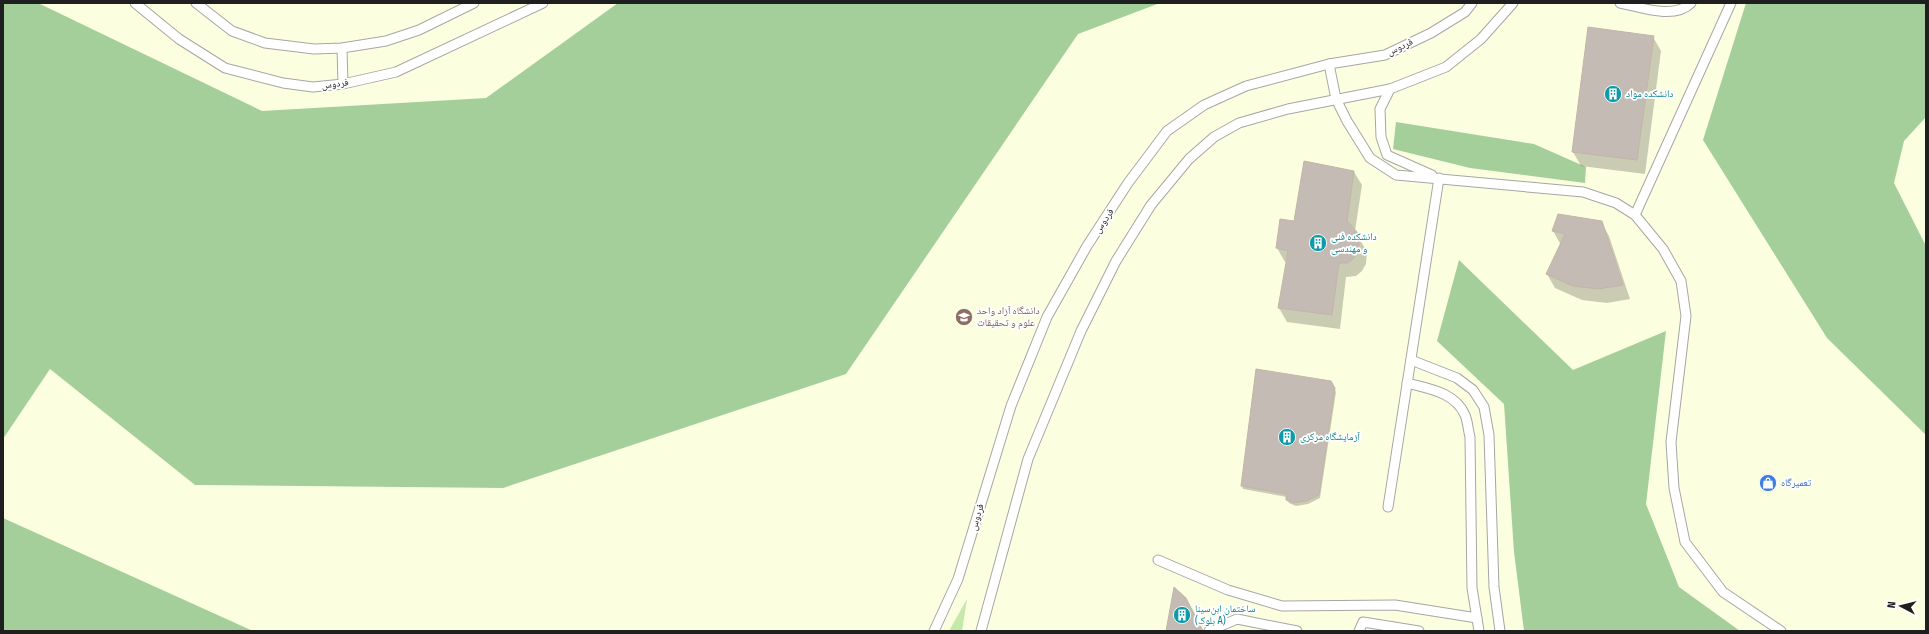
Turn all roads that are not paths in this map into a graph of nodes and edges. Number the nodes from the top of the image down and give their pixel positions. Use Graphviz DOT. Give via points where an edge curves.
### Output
graph roads {
  1 [pos="135,3"];
  2 [pos="196,3"];
  3 [pos="474,3"];
  4 [pos="542,3"];
  5 [pos="1472,3"];
  6 [pos="1513,3"];
  7 [pos="1620,3"];
  8 [pos="1691,3"];
  9 [pos="1730,3"];
  10 [pos="342,48"];
  11 [pos="1329,64"];
  12 [pos="342,84"];
  13 [pos="1390,89"];
  14 [pos="1336,99"];
  15 [pos="1439,178"];
  16 [pos="1635,215"];
  17 [pos="1411,360"];
  18 [pos="1407,383"];
  19 [pos="1388,507"];
  20 [pos="1158,560"];
  21 [pos="1356,605"];
  22 [pos="1477,618"];
  23 [pos="1363,622"];
  24 [pos="934,631"];
  25 [pos="981,631"];
  26 [pos="1209,631"];
  27 [pos="1297,631"];
  28 [pos="1359,631"];
  29 [pos="1419,631"];
  30 [pos="1479,631"];
  31 [pos="1500,631"];
  32 [pos="1781,631"];
  1 -- 12 [label="lane, فردوس" via="179,40 225,68 283,83 313,87"];
  2 -- 10 [label="lane" via="232,31 265,43 314,49"];
  3 -- 10 [label="lane" via="419,30 386,41"];
  4 -- 12 [label="lane, فردوس" via="396,72"];
  5 -- 11 [label="lane, فردوس" via="1465,12 1431,33 1385,55"];
  6 -- 13 [label="lane" via="1481,39 1446,67"];
  7 -- 8 [label="lane" via="1659,11 1678,10"];
  9 -- 16 [label="lane"];
  10 -- 12 [label="lane"];
  11 -- 14 [label="lane"];
  11 -- 24 [label="lane, فردوس" via="1246,86 1204,105 1167,131 1128,183 1087,246 1047,317 1011,406 958,579"];
  13 -- 14 [label="lane"];
  13 -- 15 [label="lane" via="1380,109 1381,137 1387,155"];
  14 -- 15 [label="lane" via="1370,158 1396,175"];
  14 -- 25 [label="lane" via="1239,123 1214,137 1190,159 1151,205 1116,261 1081,331 1028,459"];
  15 -- 16 [label="lane" via="1583,192 1616,203"];
  15 -- 17 [label="lane"];
  16 -- 32 [label="lane" via="1663,249 1681,281 1686,316 1671,442 1674,488 1685,542 1723,592"];
  17 -- 18 [label="lane"];
  17 -- 31 [label="lane" via="1457,378 1473,390 1484,408 1489,435 1494,587"];
  18 -- 19 [label="lane"];
  18 -- 22 [label="lane" via="1445,394 1465,415 1470,437 1472,588"];
  20 -- 21 [label="lane" via="1228,590 1282,606"];
  21 -- 22 [label="lane" via="1395,605"];
  21 -- 23 [label="lane"];
  22 -- 30 [label="lane"];
  23 -- 28 [label="lane"];
  23 -- 29 [label="lane"];
  26 -- 27 [label="lane" via="1237,619"];
}
